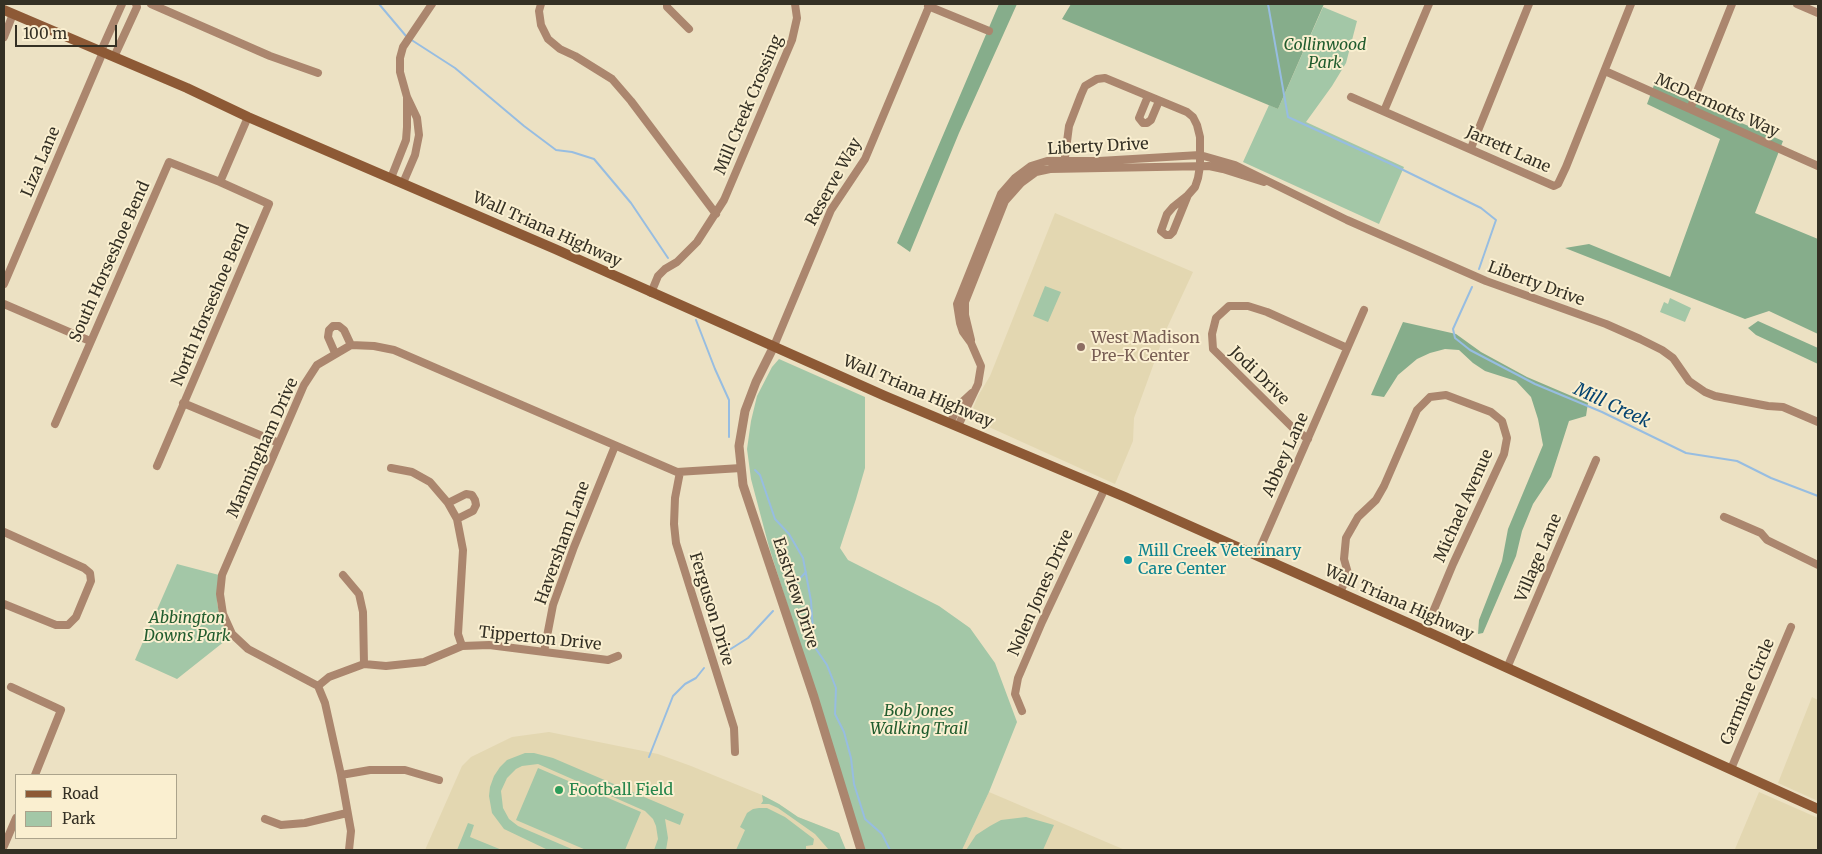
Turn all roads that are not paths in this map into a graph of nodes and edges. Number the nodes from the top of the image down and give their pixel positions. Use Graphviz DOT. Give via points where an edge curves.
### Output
graph roads {
  1 [pos="122,4"];
  2 [pos="136,4"];
  3 [pos="151,4"];
  4 [pos="432,4"];
  5 [pos="541,4"];
  6 [pos="667,4"];
  7 [pos="795,4"];
  8 [pos="1429,4"];
  9 [pos="1529,4"];
  10 [pos="1631,4"];
  11 [pos="1732,4"];
  12 [pos="1797,4"];
  13 [pos="929,5"];
  14 [pos="8,12"];
  15 [pos="1818,13"];
  16 [pos="689,29"];
  17 [pos="989,31"];
  18 [pos="4,37"];
  19 [pos="102,52"];
  20 [pos="114,57"];
  21 [pos="1604,71"];
  22 [pos="318,73"];
  23 [pos="1148,96"];
  24 [pos="407,97"];
  25 [pos="1350,97"];
  26 [pos="1159,101"];
  27 [pos="1690,109"];
  28 [pos="1384,111"];
  29 [pos="248,117"];
  30 [pos="1471,148"];
  31 [pos="1200,156"];
  32 [pos="1064,165"];
  33 [pos="1200,166"];
  34 [pos="1818,166"];
  35 [pos="391,178"];
  36 [pos="220,182"];
  37 [pos="403,183"];
  38 [pos="1273,184"];
  39 [pos="1188,195"];
  40 [pos="716,214"];
  41 [pos="4,284"];
  42 [pos="651,293"];
  43 [pos="4,304"];
  44 [pos="1364,310"];
  45 [pos="90,341"];
  46 [pos="351,344"];
  47 [pos="774,346"];
  48 [pos="1347,348"];
  49 [pos="335,353"];
  50 [pos="184,403"];
  51 [pos="1818,422"];
  52 [pos="55,424"];
  53 [pos="954,424"];
  54 [pos="1308,439"];
  55 [pos="279,443"];
  56 [pos="615,446"];
  57 [pos="1596,460"];
  58 [pos="157,466"];
  59 [pos="391,468"];
  60 [pos="741,468"];
  61 [pos="680,472"];
  62 [pos="1105,488"];
  63 [pos="448,503"];
  64 [pos="1724,517"];
  65 [pos="457,519"];
  66 [pos="4,532"];
  67 [pos="1256,555"];
  68 [pos="1818,565"];
  69 [pos="343,574"];
  70 [pos="1340,593"];
  71 [pos="4,604"];
  72 [pos="1791,627"];
  73 [pos="1425,631"];
  74 [pos="462,646"];
  75 [pos="544,652"];
  76 [pos="618,656"];
  77 [pos="364,664"];
  78 [pos="1507,668"];
  79 [pos="318,686"];
  80 [pos="11,687"];
  81 [pos="1022,711"];
  82 [pos="735,752"];
  83 [pos="1731,769"];
  84 [pos="35,774"];
  85 [pos="341,775"];
  86 [pos="439,780"];
  87 [pos="1818,809"];
  88 [pos="347,813"];
  89 [pos="265,819"];
  90 [pos="15,820"];
  91 [pos="4,846"];
  92 [pos="349,850"];
  93 [pos="861,850"];
  1 -- 19 [label="street, Liza Lane"];
  2 -- 20 [label="street"];
  3 -- 22 [label="street" via="270,56"];
  4 -- 24 [label="street" via="403,47 400,58"];
  5 -- 40 [label="street, Mill Creek Crossing" via="541,25 548,39 612,80"];
  6 -- 16 [label="street"];
  7 -- 40 [label="street, Mill Creek Crossing" via="797,18 792,40"];
  8 -- 28 [label="street"];
  9 -- 30 [label="street"];
  10 -- 21 [label="street, Jarrett Lane"];
  11 -- 27 [label="street"];
  12 -- 15 [label="street"];
  13 -- 17 [label="street"];
  13 -- 47 [label="street, Reserve Way" via="865,159 831,210"];
  14 -- 18 [label="street"];
  14 -- 19 [label="main road, Wall Triana Highway"];
  19 -- 20 [label="main road, Wall Triana Highway"];
  19 -- 41 [label="street, Liza Lane"];
  20 -- 29 [label="main road, Wall Triana Highway"];
  21 -- 27 [label="street, McDermotts Way"];
  21 -- 30 [label="street, Jarrett Lane" via="1558,184 1554,186"];
  23 -- 26 [label="street"];
  23 -- 26 [label="street" via="1139,118 1143,123 1151,120"];
  23 -- 32 [label="street" via="1105,78 1086,86 1069,126"];
  24 -- 35 [label="street" via="406,140"];
  24 -- 37 [label="street" via="417,118 419,135 415,155"];
  25 -- 28 [label="street, Jarrett Lane"];
  26 -- 31 [label="street" via="1192,117 1200,138"];
  27 -- 34 [label="street, McDermotts Way"];
  28 -- 30 [label="street, Jarrett Lane"];
  29 -- 35 [label="main road, Wall Triana Highway"];
  29 -- 36 [label="street"];
  31 -- 32 [label="street, Liberty Drive"];
  31 -- 33 [label="street"];
  31 -- 38 [label="street, Liberty Drive" via="1235,164"];
  32 -- 33 [label="street, Liberty Drive"];
  32 -- 53 [label="street, Liberty Drive" via="1047,161 1032,166 1001,194 957,304 963,332 982,366 973,392 959,404"];
  33 -- 38 [label="street, Liberty Drive" via="1223,169"];
  33 -- 39 [label="street" via="1195,187"];
  35 -- 37 [label="main road, Wall Triana Highway"];
  36 -- 45 [label="street, South Horseshoe Bend" via="169,162"];
  36 -- 50 [label="street, North Horseshoe Bend" via="270,204"];
  37 -- 42 [label="main road, Wall Triana Highway"];
  38 -- 51 [label="street, Liberty Drive" via="1486,281 1640,339 1672,358 1689,381 1705,392 1783,407"];
  39 -- 39 [label="street" via="1173,232 1166,235 1162,231 1167,214"];
  40 -- 42 [label="street, Mill Creek Crossing" via="697,242 658,276"];
  42 -- 47 [label="main road, Wall Triana Highway"];
  43 -- 45 [label="street"];
  44 -- 48 [label="street, Abbey Lane"];
  45 -- 52 [label="street, South Horseshoe Bend"];
  46 -- 49 [label="street, Manningham Drive"];
  46 -- 49 [label="street" via="344,330 333,326 328,337"];
  46 -- 56 [label="street" via="394,350"];
  47 -- 53 [label="main road, Wall Triana Highway"];
  47 -- 60 [label="street, Eastview Drive" via="745,411 740,446"];
  48 -- 54 [label="street, Abbey Lane"];
  48 -- 54 [label="street, Jodi Drive" via="1248,306 1229,306 1216,318 1213,350"];
  49 -- 55 [label="street, Manningham Drive" via="317,365 304,385"];
  50 -- 55 [label="street"];
  50 -- 58 [label="street, North Horseshoe Bend"];
  53 -- 62 [label="main road, Wall Triana Highway"];
  54 -- 67 [label="street, Abbey Lane"];
  55 -- 79 [label="street, Manningham Drive" via="222,575 223,614 232,634 248,649"];
  56 -- 61 [label="street"];
  56 -- 75 [label="street, Haversham Lane" via="553,605"];
  57 -- 78 [label="street, Village Lane"];
  59 -- 63 [label="street" via="412,472 430,482"];
  60 -- 61 [label="street"];
  60 -- 93 [label="street, Eastview Drive" via="743,485"];
  61 -- 82 [label="street, Ferguson Drive" via="674,515 676,543 734,728"];
  62 -- 67 [label="main road, Wall Triana Highway"];
  62 -- 81 [label="street, Nolen Jones Drive" via="1018,678 1015,694"];
  63 -- 65 [label="street"];
  63 -- 65 [label="street" via="466,494 475,500 473,511"];
  64 -- 68 [label="street"];
  65 -- 74 [label="street" via="463,550 458,634"];
  66 -- 71 [label="street" via="84,568 90,573 91,581 76,617 68,625 56,625"];
  67 -- 70 [label="main road, Wall Triana Highway"];
  69 -- 77 [label="street" via="359,594 363,612"];
  70 -- 73 [label="main road, Wall Triana Highway"];
  70 -- 73 [label="street, Michael Avenue" via="1348,573 1344,559 1346,538 1358,517 1380,493 1417,410 1430,397 1446,395 1491,412 1502,421 1507,438 1504,454"];
  72 -- 83 [label="street, Carmine Circle"];
  73 -- 78 [label="main road, Wall Triana Highway"];
  74 -- 75 [label="street, Tipperton Drive" via="489,645"];
  74 -- 77 [label="street, Tipperton Drive" via="424,662 393,666"];
  75 -- 76 [label="street, Tipperton Drive" via="608,660"];
  77 -- 79 [label="street, Tipperton Drive" via="329,677"];
  78 -- 83 [label="main road, Wall Triana Highway"];
  79 -- 85 [label="street" via="325,703"];
  80 -- 84 [label="street" via="61,710"];
  83 -- 87 [label="main road, Wall Triana Highway"];
  85 -- 86 [label="street" via="386,769 405,770"];
  85 -- 88 [label="street"];
  88 -- 89 [label="street" via="281,825"];
  88 -- 92 [label="street" via="351,831"];
  90 -- 91 [label="street"];
}
